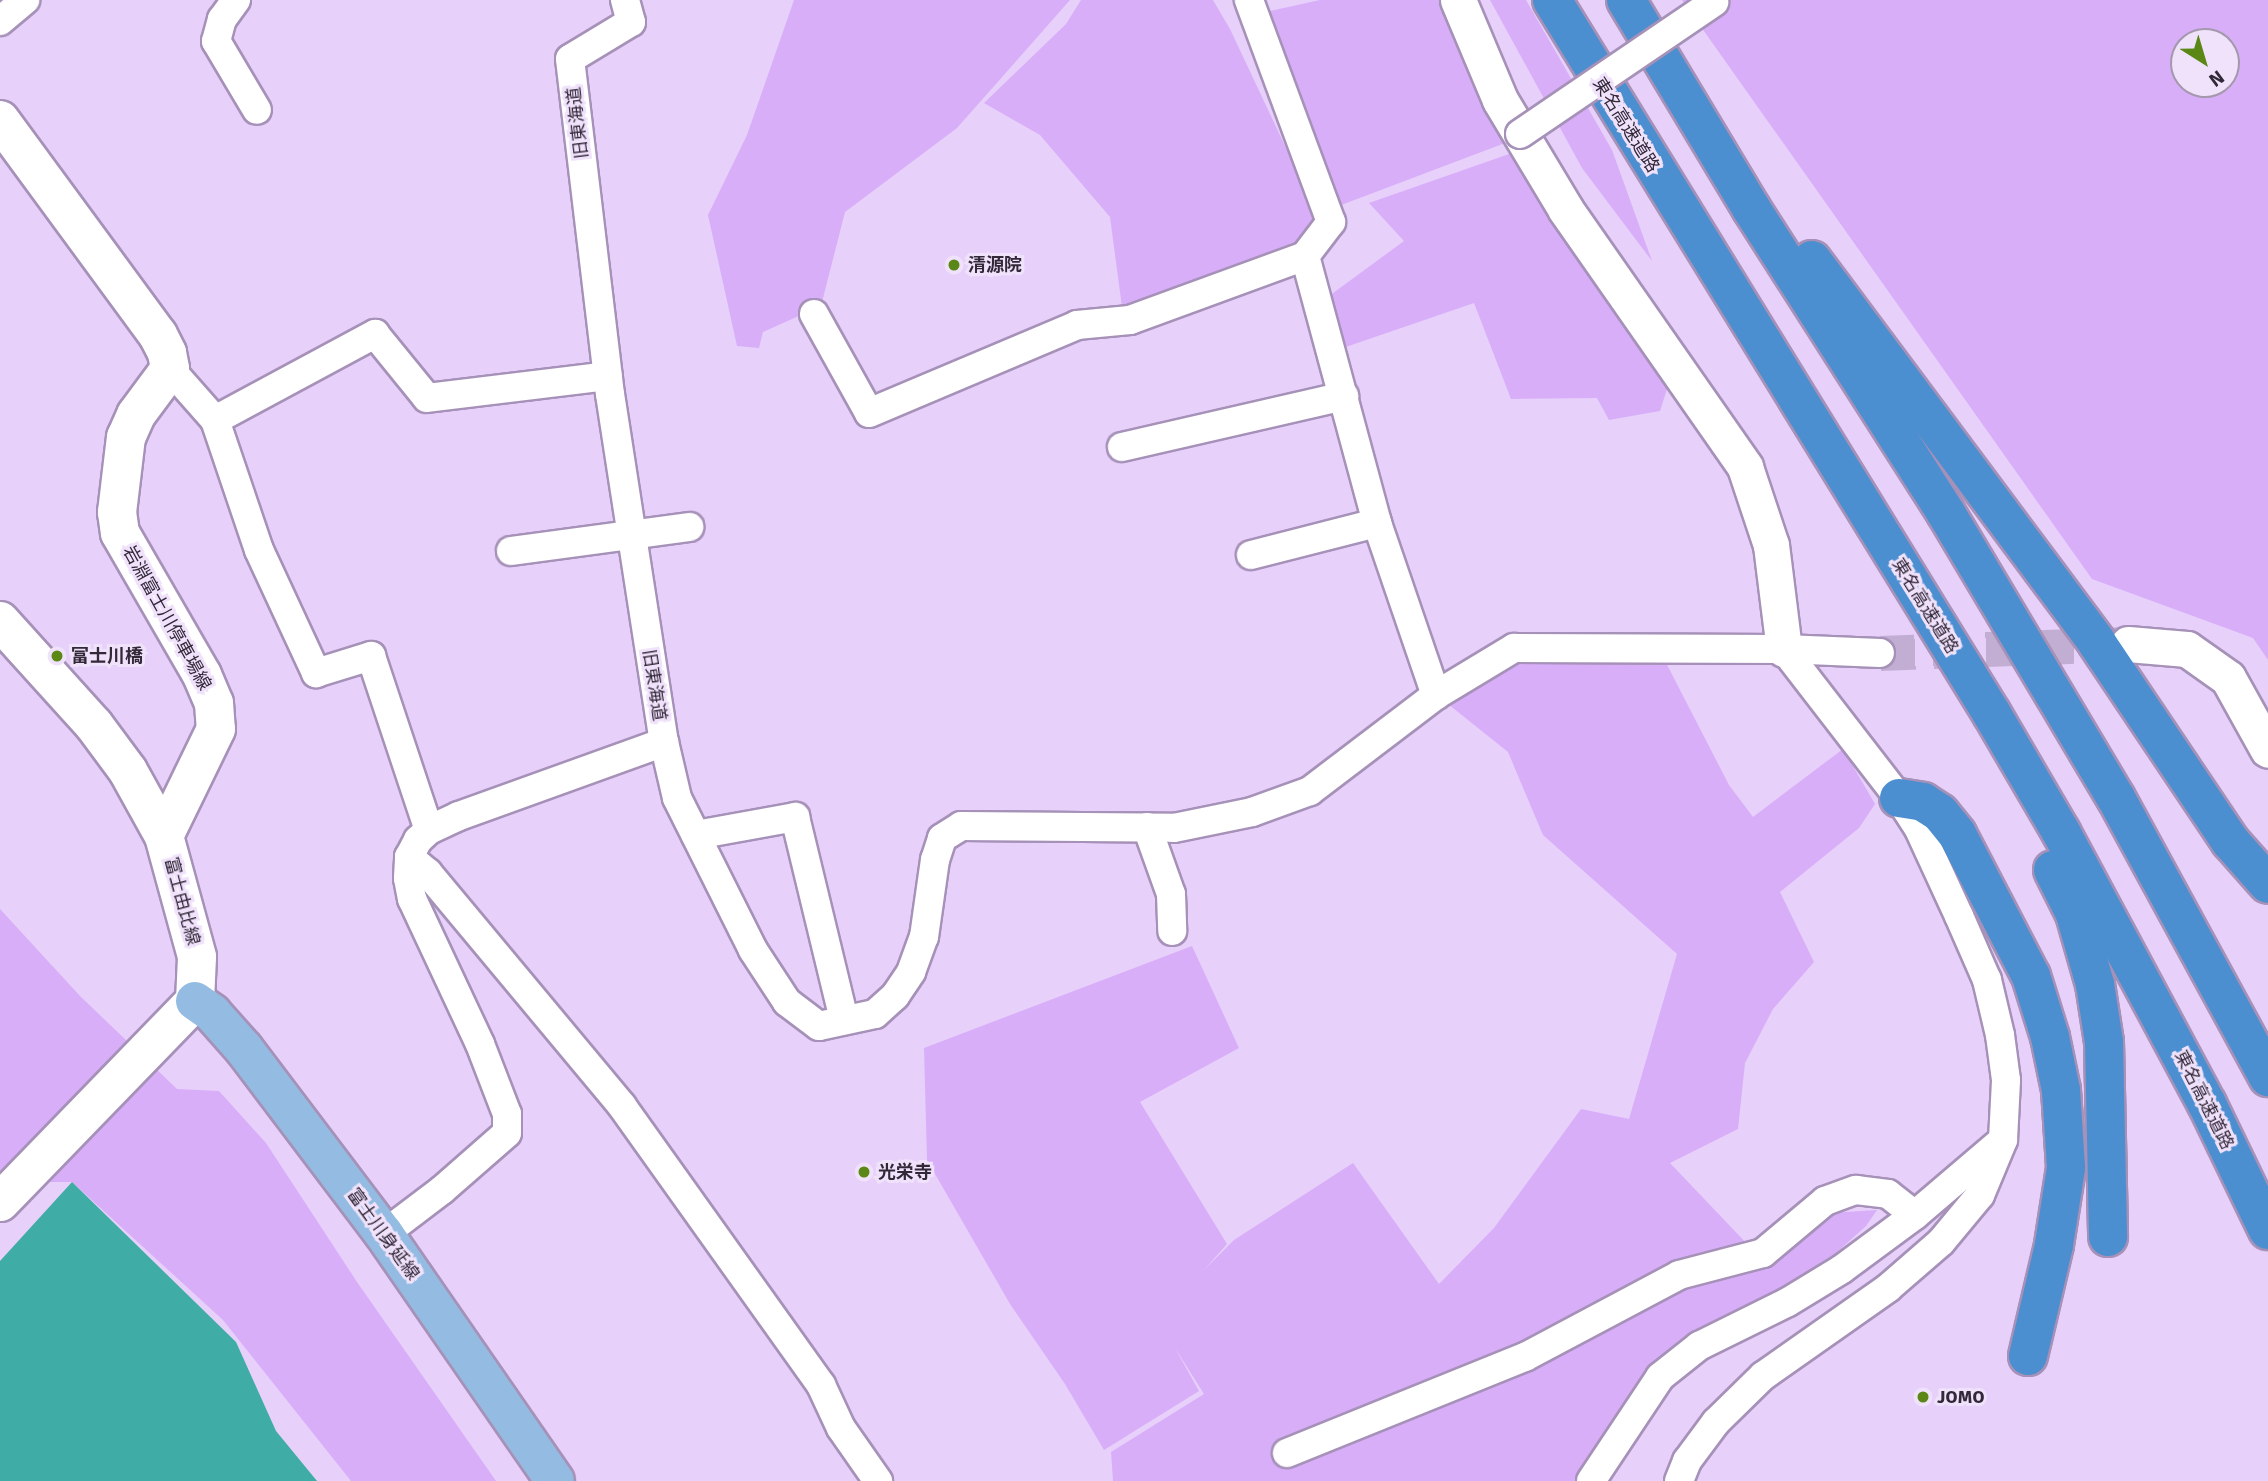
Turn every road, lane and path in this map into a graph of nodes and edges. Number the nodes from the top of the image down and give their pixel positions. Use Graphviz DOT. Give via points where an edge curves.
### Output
graph roads {
  1 [pos="25,0"];
  2 [pos="236,0"];
  3 [pos="625,0"];
  4 [pos="1249,0"];
  5 [pos="1458,0"];
  6 [pos="1552,0"];
  7 [pos="1626,0"];
  8 [pos="1714,2"];
  9 [pos="0,21"];
  10 [pos="1664,62"];
  11 [pos="257,110"];
  12 [pos="0,120"];
  13 [pos="1520,134"];
  14 [pos="1305,256"];
  15 [pos="814,314"];
  16 [pos="170,369"];
  17 [pos="608,376"];
  18 [pos="1344,396"];
  19 [pos="215,420"];
  20 [pos="1122,447"];
  21 [pos="1377,523"];
  22 [pos="690,527"];
  23 [pos="629,533"];
  24 [pos="511,551"];
  25 [pos="1251,555"];
  26 [pos="1912,584"];
  27 [pos="0,621"];
  28 [pos="2128,643"];
  29 [pos="1784,649"];
  30 [pos="1881,653"];
  31 [pos="1436,695"];
  32 [pos="664,742"];
  33 [pos="2268,750"];
  34 [pos="1899,798"];
  35 [pos="1147,827"];
  36 [pos="429,830"];
  37 [pos="696,835"];
  38 [pos="164,836"];
  39 [pos="409,857"];
  40 [pos="2268,884"];
  41 [pos="1172,931"];
  42 [pos="195,1001"];
  43 [pos="844,1020"];
  44 [pos="2268,1077"];
  45 [pos="2003,1140"];
  46 [pos="0,1202"];
  47 [pos="1915,1215"];
  48 [pos="2268,1230"];
  49 [pos="384,1234"];
  50 [pos="2108,1237"];
  51 [pos="2028,1356"];
  52 [pos="1287,1453"];
  53 [pos="555,1481"];
  54 [pos="878,1481"];
  55 [pos="1591,1481"];
  56 [pos="1679,1481"];
  1 -- 9 [label="street"];
  2 -- 11 [label="street" via="222,19 216,41"];
  3 -- 17 [label="street, 旧東海道" via="631,22 570,59"];
  4 -- 14 [label="street" via="1331,222"];
  5 -- 13 [label="street" via="1500,100"];
  6 -- 26 [label="highway, 東名高速道路"];
  7 -- 10 [label="highway"];
  8 -- 13 [label="street, bridge"];
  10 -- 40 [label="highway" via="2097,643 2230,841"];
  10 -- 44 [label="highway" via="1751,208 1946,513 2116,797"];
  12 -- 16 [label="main road" via="158,335"];
  13 -- 29 [label="street" via="1566,209 1745,467 1771,545"];
  14 -- 15 [label="street" via="1130,320 1077,325 869,413"];
  14 -- 18 [label="street"];
  16 -- 19 [label="street"];
  16 -- 38 [label="main road, 岩淵富士川停車場線" via="136,415 126,438 117,512 120,533 214,703 216,729"];
  17 -- 19 [label="street" via="427,398 374,334"];
  17 -- 23 [label="street, 旧東海道"];
  18 -- 20 [label="street"];
  18 -- 21 [label="street"];
  19 -- 36 [label="street" via="259,550 316,673 372,656"];
  21 -- 25 [label="street"];
  21 -- 31 [label="street"];
  22 -- 23 [label="street"];
  23 -- 24 [label="street"];
  23 -- 32 [label="street, 旧東海道"];
  26 -- 48 [label="highway, 東名高速道路" via="2061,832 2207,1104"];
  26 -- 50 [label="highway" via="2075,914 2095,984 2104,1042"];
  27 -- 38 [label="main road, 富士由比線" via="94,724 128,771"];
  28 -- 33 [label="street" via="2187,649 2228,678"];
  29 -- 30 [label="street"];
  29 -- 31 [label="street" via="1514,648"];
  29 -- 34 [label="street"];
  31 -- 35 [label="street" via="1310,791 1252,812 1174,828"];
  32 -- 36 [label="street, 旧東海道"];
  32 -- 37 [label="street" via="677,798"];
  34 -- 45 [label="street" via="1919,829 1987,980 2006,1080"];
  34 -- 51 [label="highway" via="1923,803 1957,834 2031,976 2050,1037 2061,1090 2066,1168"];
  35 -- 41 [label="street" via="1171,894"];
  35 -- 43 [label="street" via="961,826 942,838 924,937 911,972 875,1014"];
  36 -- 39 [label="street, 旧東海道"];
  37 -- 43 [label="street" via="753,950 788,1002 819,1026"];
  37 -- 43 [label="street" via="795,817"];
  38 -- 42 [label="main road, 富士由比線" via="197,957"];
  39 -- 49 [label="street" via="412,899 480,1044 507,1114 507,1133"];
  39 -- 54 [label="street" via="428,873 622,1106 821,1385 841,1428"];
  42 -- 46 [label="main road"];
  42 -- 49 [label="main road, 富士川身延線" via="244,1049"];
  45 -- 47 [label="street"];
  45 -- 56 [label="street" via="1980,1195 1941,1242 1888,1288 1763,1376 1716,1422 1687,1461"];
  47 -- 52 [label="street" via="1888,1194 1856,1190 1825,1201 1763,1254 1679,1275 1525,1357"];
  47 -- 55 [label="street" via="1842,1269 1699,1346 1660,1377"];
  49 -- 53 [label="main road, 富士川身延線"];
}
